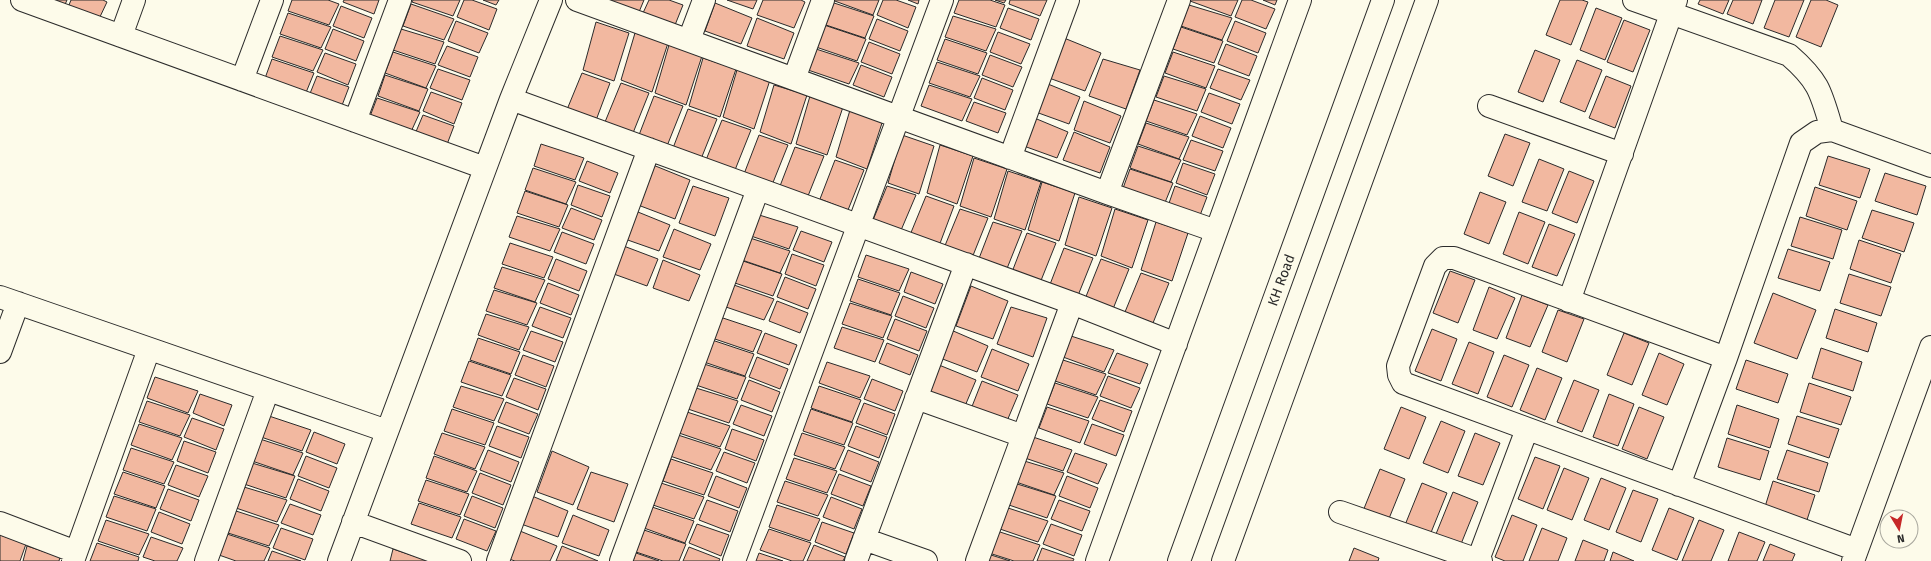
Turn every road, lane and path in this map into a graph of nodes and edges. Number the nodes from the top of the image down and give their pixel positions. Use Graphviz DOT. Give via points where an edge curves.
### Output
graph roads {
  1 [pos="22,0"];
  2 [pos="134,0"];
  3 [pos="272,0"];
  4 [pos="400,0"];
  5 [pos="551,0"];
  6 [pos="577,0"];
  7 [pos="704,0"];
  8 [pos="823,0"];
  9 [pos="942,0"];
  10 [pos="1068,0"];
  11 [pos="1179,0"];
  12 [pos="1300,0"];
  13 [pos="1383,0"];
  14 [pos="1427,0"];
  15 [pos="1634,0"];
  16 [pos="1674,7"];
  17 [pos="121,36"];
  18 [pos="689,40"];
  19 [pos="794,79"];
  20 [pos="242,80"];
  21 [pos="511,98"];
  22 [pos="1489,106"];
  23 [pos="898,117"];
  24 [pos="355,121"];
  25 [pos="1832,130"];
  26 [pos="649,149"];
  27 [pos="1622,154"];
  28 [pos="1010,158"];
  29 [pos="1931,166"];
  30 [pos="485,168"];
  31 [pos="758,189"];
  32 [pos="1107,193"];
  33 [pos="858,225"];
  34 [pos="1216,231"];
  35 [pos="966,264"];
  36 [pos="9,300"];
  37 [pos="1569,300"];
  38 [pos="1072,303"];
  39 [pos="1176,344"];
  40 [pos="1931,347"];
  41 [pos="150,349"];
  42 [pos="0,352"];
  43 [pos="1726,358"];
  44 [pos="1925,382"];
  45 [pos="268,390"];
  46 [pos="916,398"];
  47 [pos="1527,429"];
  48 [pos="387,431"];
  49 [pos="1023,436"];
  50 [pos="1679,485"];
  51 [pos="1340,512"];
  52 [pos="353,522"];
  53 [pos="0,523"];
  54 [pos="864,539"];
  55 [pos="1855,555"];
  56 [pos="75,557"];
  57 [pos="1479,560"];
  58 [pos="206,561"];
  59 [pos="339,561"];
  60 [pos="460,561"];
  61 [pos="498,561"];
  62 [pos="621,561"];
  63 [pos="734,561"];
  64 [pos="856,561"];
  65 [pos="926,561"];
  66 [pos="976,561"];
  67 [pos="1097,561"];
  68 [pos="1179,561"];
  69 [pos="1223,561"];
  1 -- 17 [label="street"];
  2 -- 17 [label="street"];
  3 -- 20 [label="street"];
  4 -- 24 [label="street"];
  5 -- 21 [label="street"];
  6 -- 18 [label="street"];
  7 -- 18 [label="street"];
  8 -- 19 [label="street"];
  9 -- 23 [label="street"];
  10 -- 28 [label="street"];
  11 -- 32 [label="street"];
  12 -- 34 [label="street"];
  13 -- 68 [label="street, KH Road"];
  14 -- 69 [label="street"];
  15 -- 16 [label="street"];
  16 -- 25 [label="street" via="1789,55 1817,84"];
  16 -- 27 [label="street"];
  17 -- 20 [label="street"];
  18 -- 19 [label="street"];
  19 -- 23 [label="street"];
  20 -- 24 [label="street"];
  21 -- 26 [label="street"];
  21 -- 30 [label="street"];
  22 -- 27 [label="street"];
  23 -- 28 [label="street"];
  23 -- 33 [label="street"];
  24 -- 30 [label="street"];
  25 -- 29 [label="street"];
  25 -- 43 [label="street" via="1817,132 1801,143"];
  26 -- 31 [label="street"];
  26 -- 61 [label="street"];
  27 -- 37 [label="street"];
  28 -- 32 [label="street"];
  30 -- 48 [label="street"];
  31 -- 33 [label="street"];
  31 -- 62 [label="street"];
  32 -- 34 [label="street"];
  33 -- 35 [label="street"];
  33 -- 63 [label="street"];
  34 -- 39 [label="street"];
  35 -- 38 [label="street"];
  35 -- 46 [label="street"];
  36 -- 41 [label="street"];
  36 -- 42 [label="street"];
  37 -- 43 [label="street"];
  37 -- 47 [label="street" via="1454,258 1443,258 1435,266 1398,366 1398,375 1403,383"];
  38 -- 39 [label="street"];
  38 -- 49 [label="street"];
  39 -- 67 [label="street"];
  40 -- 44 [label="street"];
  41 -- 45 [label="street"];
  41 -- 56 [label="street"];
  43 -- 50 [label="street"];
  44 -- 55 [label="street"];
  45 -- 48 [label="street"];
  45 -- 58 [label="street"];
  46 -- 49 [label="street"];
  46 -- 54 [label="street"];
  47 -- 50 [label="street"];
  47 -- 57 [label="street"];
  48 -- 52 [label="street"];
  49 -- 66 [label="street"];
  50 -- 55 [label="street"];
  51 -- 57 [label="street"];
  52 -- 59 [label="street"];
  52 -- 60 [label="street"];
  53 -- 56 [label="street"];
  54 -- 64 [label="street"];
  54 -- 65 [label="street"];
}
